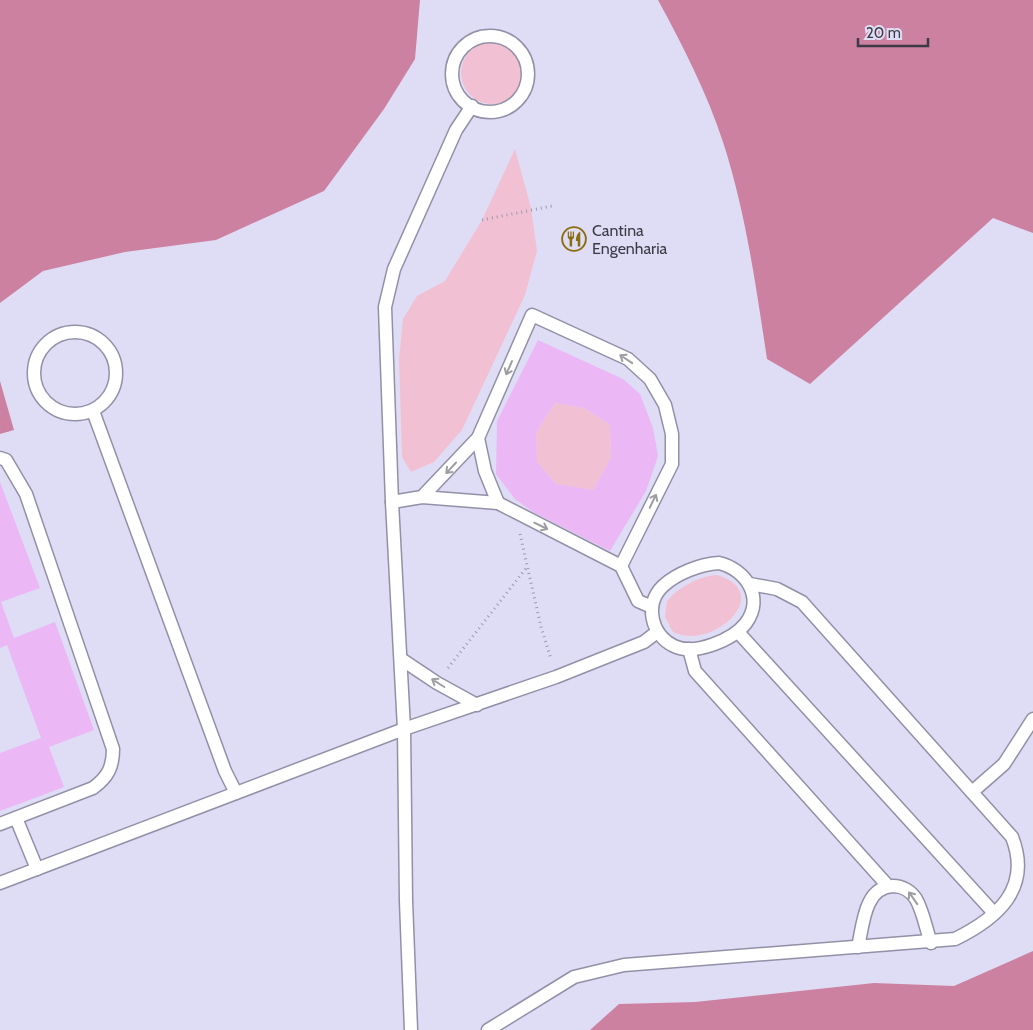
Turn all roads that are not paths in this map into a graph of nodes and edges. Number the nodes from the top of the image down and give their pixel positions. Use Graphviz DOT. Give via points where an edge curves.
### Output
graph roads {
  1 [pos="472,106"];
  2 [pos="93,411"];
  3 [pos="478,438"];
  4 [pos="0,458"];
  5 [pos="422,497"];
  6 [pos="392,502"];
  7 [pos="498,503"];
  8 [pos="621,566"];
  9 [pos="750,584"];
  10 [pos="652,607"];
  11 [pos="657,632"];
  12 [pos="738,632"];
  13 [pos="689,649"];
  14 [pos="400,659"];
  15 [pos="477,705"];
  16 [pos="1033,719"];
  17 [pos="404,730"];
  18 [pos="972,792"];
  19 [pos="236,793"];
  20 [pos="16,818"];
  21 [pos="0,824"];
  22 [pos="37,869"];
  23 [pos="0,883"];
  24 [pos="888,886"];
  25 [pos="994,913"];
  26 [pos="931,943"];
  27 [pos="858,947"];
  28 [pos="411,1030"];
  29 [pos="488,1030"];
  1 -- 1 [label="lane" via="481,112 495,112 510,107 520,98 528,74 526,61 519,49 508,41 485,37 468,43 459,53 453,65 452,79 464,103"];
  1 -- 6 [label="lane" via="456,130 394,270 385,307"];
  2 -- 2 [label="lane" via="104,402 114,386 116,371 113,357 104,344 92,336 77,332 62,334 49,341 40,352 34,365 36,388 48,405 60,412 75,415"];
  2 -- 19 [label="lane" via="225,771"];
  3 -- 5 [label="lane, one-way"];
  3 -- 7 [label="lane" via="485,471"];
  8 -- 3 [label="lane, one-way" via="672,464 672,434 665,405 650,379 628,359 532,315"];
  4 -- 20 [label="lane" via="6,460 26,494 113,748 110,772 103,781 93,788"];
  5 -- 6 [label="lane"];
  5 -- 7 [label="lane"];
  6 -- 14 [label="lane"];
  7 -- 8 [label="lane, one-way"];
  8 -- 10 [label="lane" via="638,601"];
  9 -- 10 [label="lane" via="731,566 705,564 664,585"];
  9 -- 12 [label="lane" via="752,610"];
  9 -- 18 [label="lane" via="777,590 802,602"];
  10 -- 11 [label="lane" via="652,620"];
  11 -- 13 [label="lane" via="677,647"];
  11 -- 15 [label="lane" via="644,642"];
  12 -- 13 [label="lane"];
  12 -- 25 [label="lane"];
  13 -- 24 [label="lane" via="695,670"];
  15 -- 14 [label="lane, one-way"];
  14 -- 17 [label="lane"];
  15 -- 17 [label="lane"];
  16 -- 18 [label="lane" via="1004,764"];
  17 -- 19 [label="lane"];
  17 -- 28 [label="lane"];
  18 -- 25 [label="lane" via="1012,836 1018,852 1019,870 1015,886 1007,901"];
  19 -- 22 [label="lane"];
  20 -- 21 [label="lane"];
  20 -- 22 [label="lane"];
  22 -- 23 [label="lane"];
  26 -- 24 [label="lane, one-way" via="912,894 905,888"];
  24 -- 27 [label="lane" via="873,895 868,903"];
  25 -- 26 [label="lane" via="976,929 955,939"];
  26 -- 27 [label="lane"];
  27 -- 29 [label="lane" via="624,965 574,977"];
}
